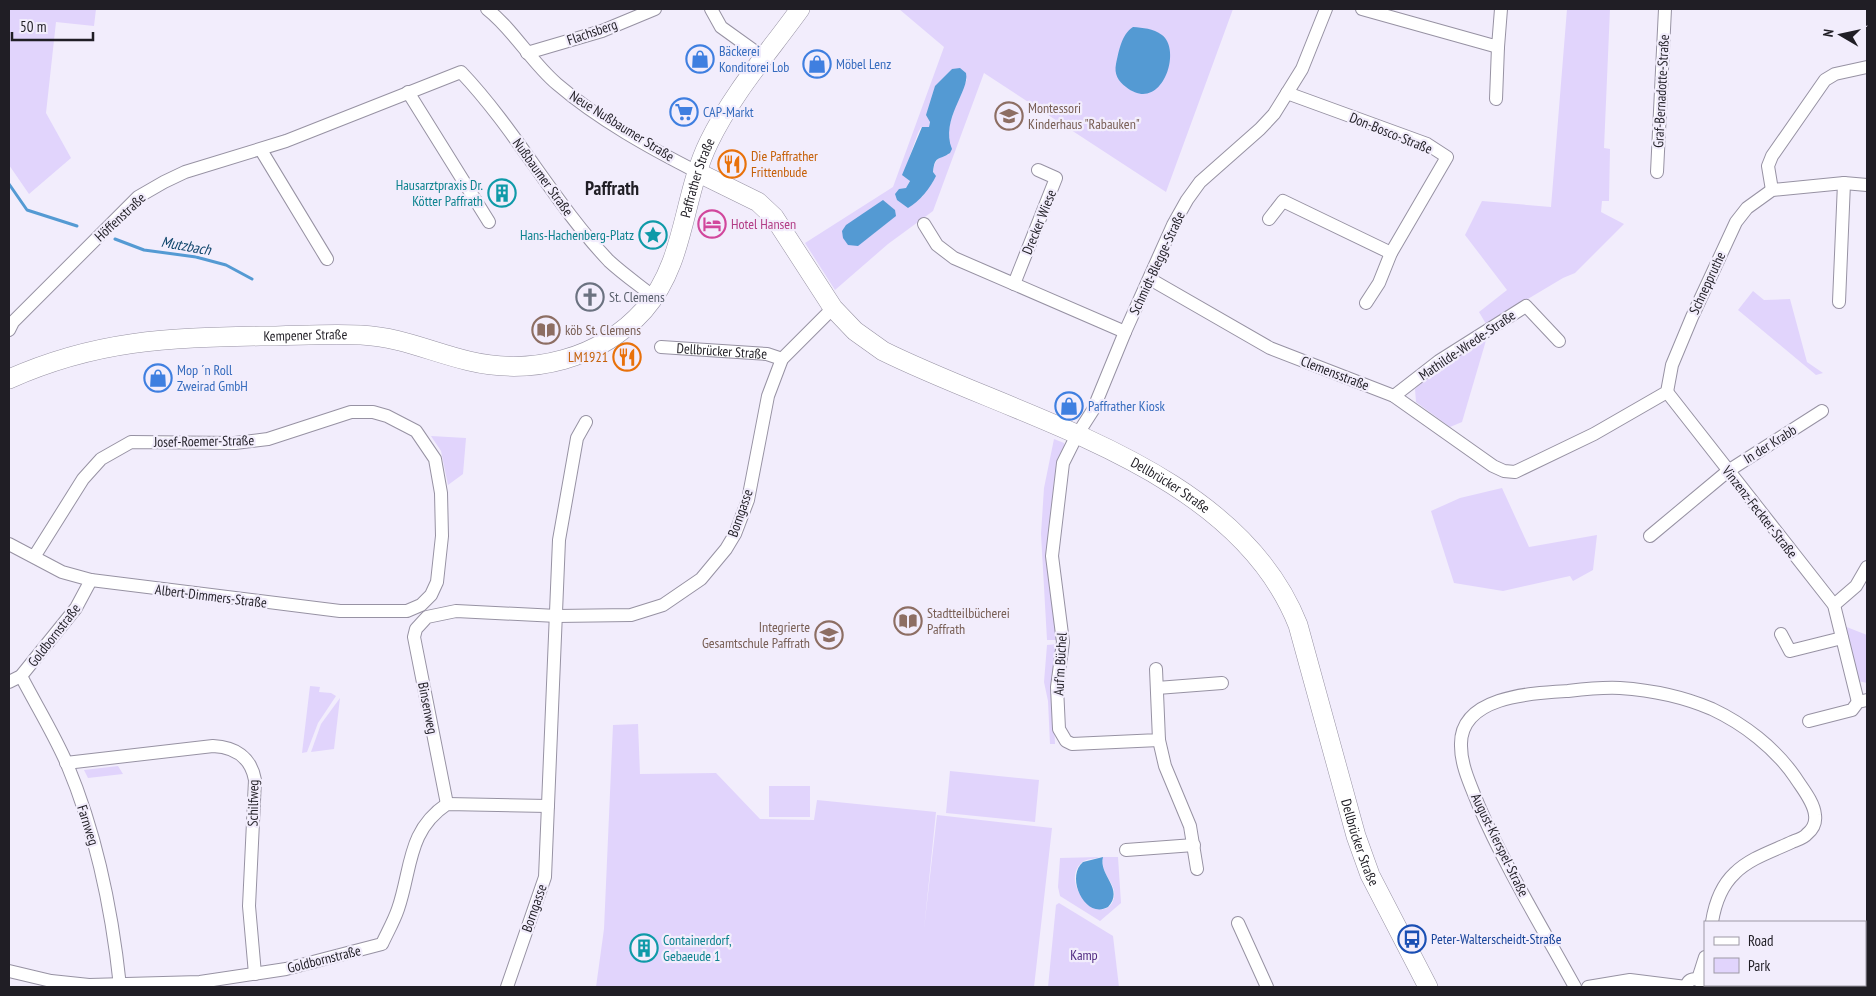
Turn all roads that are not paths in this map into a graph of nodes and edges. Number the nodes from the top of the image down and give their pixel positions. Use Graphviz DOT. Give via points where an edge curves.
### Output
graph roads {
  1 [pos="488,9"];
  2 [pos="655,9"];
  3 [pos="711,9"];
  4 [pos="800,9"];
  5 [pos="1326,9"];
  6 [pos="1362,9"];
  7 [pos="1501,9"];
  8 [pos="1665,9"];
  9 [pos="1498,47"];
  10 [pos="527,53"];
  11 [pos="764,58"];
  12 [pos="1867,67"];
  13 [pos="461,72"];
  14 [pos="408,92"];
  15 [pos="1287,93"];
  16 [pos="1496,99"];
  17 [pos="261,150"];
  18 [pos="1038,170"];
  19 [pos="699,172"];
  20 [pos="1656,172"];
  21 [pos="1844,183"];
  22 [pos="1867,185"];
  23 [pos="1772,190"];
  24 [pos="1268,219"];
  25 [pos="489,222"];
  26 [pos="924,224"];
  27 [pos="1391,252"];
  28 [pos="327,259"];
  29 [pos="1150,279"];
  30 [pos="1014,284"];
  31 [pos="654,296"];
  32 [pos="1839,302"];
  33 [pos="1366,303"];
  34 [pos="833,308"];
  35 [pos="9,330"];
  36 [pos="1125,332"];
  37 [pos="1559,341"];
  38 [pos="600,344"];
  39 [pos="661,347"];
  40 [pos="782,359"];
  41 [pos="9,379"];
  42 [pos="1667,392"];
  43 [pos="1394,396"];
  44 [pos="1822,411"];
  45 [pos="586,422"];
  46 [pos="1077,435"];
  47 [pos="1728,471"];
  48 [pos="1650,536"];
  49 [pos="9,544"];
  50 [pos="34,557"];
  51 [pos="1867,566"];
  52 [pos="91,580"];
  53 [pos="1834,605"];
  54 [pos="424,611"];
  55 [pos="557,616"];
  56 [pos="1781,634"];
  57 [pos="1842,638"];
  58 [pos="1156,669"];
  59 [pos="21,676"];
  60 [pos="9,682"];
  61 [pos="1222,683"];
  62 [pos="1157,688"];
  63 [pos="1862,701"];
  64 [pos="1809,721"];
  65 [pos="1159,740"];
  66 [pos="66,763"];
  67 [pos="447,804"];
  68 [pos="548,806"];
  69 [pos="1194,845"];
  70 [pos="1126,850"];
  71 [pos="1197,869"];
  72 [pos="1712,921"];
  73 [pos="1238,923"];
  74 [pos="1704,964"];
  75 [pos="9,971"];
  76 [pos="255,974"];
  77 [pos="1701,983"];
  78 [pos="120,986"];
  79 [pos="507,987"];
  80 [pos="1267,987"];
  81 [pos="1428,987"];
  82 [pos="1575,987"];
  83 [pos="1588,987"];
  84 [pos="1686,987"];
  1 -- 10 [label="street, Neue Nußbaumer Straße"];
  2 -- 10 [label="street, Flachsberg" via="602,31"];
  3 -- 11 [label="street" via="721,27"];
  4 -- 11 [label="main road, Paffrather Straße"];
  5 -- 15 [label="street, Schmidt-Blegge-Straße" via="1302,69"];
  6 -- 9 [label="street"];
  7 -- 9 [label="street"];
  8 -- 20 [label="street, Graf-Bernadotte-Straße"];
  9 -- 16 [label="street"];
  10 -- 19 [label="street, Neue Nußbaumer Straße" via="556,84 588,107"];
  11 -- 19 [label="main road, Paffrather Straße" via="725,114 709,143"];
  12 -- 23 [label="street" via="1835,74 1825,80 1772,156 1768,166"];
  13 -- 14 [label="street, Höffenstraße"];
  13 -- 31 [label="street, Nußbaumer Straße" via="537,166 583,231 618,269"];
  14 -- 17 [label="street, Höffenstraße"];
  14 -- 25 [label="street"];
  15 -- 27 [label="street, Don-Bosco-Straße" via="1427,144 1447,157"];
  15 -- 29 [label="street, Schmidt-Blegge-Straße" via="1260,129 1200,182 1173,225"];
  17 -- 28 [label="street"];
  17 -- 35 [label="street, Höffenstraße" via="185,172 138,198 13,322"];
  18 -- 30 [label="street, Drecker Wiese" via="1056,178"];
  19 -- 31 [label="main road, Paffrather Straße" via="674,260"];
  19 -- 34 [label="main road, Dellbrücker Straße" via="758,202 774,217"];
  21 -- 22 [label="street"];
  21 -- 23 [label="street"];
  21 -- 32 [label="street"];
  23 -- 42 [label="street, Schneppruthe" via="1747,208 1736,222 1675,357"];
  24 -- 27 [label="street" via="1283,201"];
  26 -- 30 [label="street" via="938,244 954,258"];
  27 -- 33 [label="street, Don-Bosco-Straße" via="1379,283"];
  29 -- 36 [label="street, Schmidt-Blegge-Straße"];
  29 -- 43 [label="street, Clemensstraße" via="1270,348"];
  30 -- 36 [label="street"];
  31 -- 38 [label="main road, Paffrather Straße" via="626,327"];
  34 -- 40 [label="street, Borngasse"];
  34 -- 46 [label="main road, Dellbrücker Straße" via="855,331 882,351"];
  36 -- 46 [label="street, Schmidt-Blegge-Straße" via="1094,410"];
  37 -- 43 [label="street, Mathilde-Wrede-Straße" via="1526,306 1439,360"];
  38 -- 41 [label="main road, Kempener Straße" via="573,358 552,364 513,367 465,360 378,336 157,339 75,354"];
  39 -- 40 [label="street, Dellbrücker Straße" via="767,354"];
  40 -- 55 [label="street, Borngasse" via="768,396 748,500 735,534 708,572 662,605 631,615"];
  42 -- 43 [label="street, Clemensstraße" via="1594,434 1515,472 1493,466"];
  42 -- 47 [label="street, Vinzenz-Feckter-Straße"];
  44 -- 47 [label="street, In der Krabb"];
  45 -- 55 [label="street, Borngasse" via="577,438 559,540"];
  46 -- 65 [label="street, Auf'm Büchel" via="1063,463 1052,556 1063,642 1057,687 1059,729 1066,741 1072,744"];
  46 -- 81 [label="main road, Dellbrücker Straße" via="1135,462 1205,508 1257,554 1274,578 1298,625 1356,836 1370,875"];
  47 -- 48 [label="street, In der Krabb"];
  47 -- 53 [label="street, Vinzenz-Feckter-Straße"];
  49 -- 50 [label="street, Albert-Dimmers-Straße"];
  50 -- 52 [label="street, Albert-Dimmers-Straße" via="62,572"];
  50 -- 54 [label="street, Josef-Roemer-Straße" via="83,479 101,459 131,442 236,443 277,438 309,424 351,412 373,412 416,432 435,459 441,493 442,536 437,582"];
  51 -- 53 [label="street" via="1856,586"];
  52 -- 54 [label="street, Albert-Dimmers-Straße" via="340,612"];
  52 -- 59 [label="street, Goldbornstraße" via="76,608"];
  53 -- 57 [label="street, Vinzenz-Feckter-Straße"];
  54 -- 55 [label="street, Albert-Dimmers-Straße"];
  54 -- 67 [label="street, Binsenweg" via="414,638"];
  55 -- 68 [label="street, Borngasse"];
  56 -- 57 [label="street" via="1790,651"];
  57 -- 63 [label="street, Vinzenz-Feckter-Straße"];
  58 -- 62 [label="street"];
  59 -- 60 [label="street, Goldbornstraße"];
  59 -- 66 [label="street, Farnweg"];
  61 -- 62 [label="street"];
  62 -- 65 [label="street"];
  63 -- 64 [label="street, Vinzenz-Feckter-Straße" via="1852,710"];
  65 -- 69 [label="street" via="1165,766 1190,826"];
  66 -- 76 [label="street, Schilfweg" via="213,746 233,750 250,763 255,780 249,906"];
  66 -- 78 [label="street, Farnweg" via="102,872 112,916"];
  67 -- 68 [label="street"];
  67 -- 76 [label="street, Goldbornstraße" via="427,820 418,833 398,910 382,944"];
  68 -- 79 [label="street, Borngasse" via="545,877"];
  69 -- 70 [label="street"];
  69 -- 71 [label="street"];
  72 -- 82 [label="street, August-Kierspel-Straße" via="1722,888 1737,871 1807,835 1815,824 1810,800 1769,746 1737,722 1711,709 1646,691 1604,688 1538,693 1490,704 1472,716 1461,736 1462,759 1507,864"];
  73 -- 80 [label="street"];
  74 -- 77 [label="street"];
  75 -- 78 [label="street, Goldbornstraße" via="58,982"];
  76 -- 78 [label="street, Goldbornstraße" via="200,982"];
  77 -- 84 [label="street" via="1693,979"];
  83 -- 84 [label="street" via="1630,980"];
}
